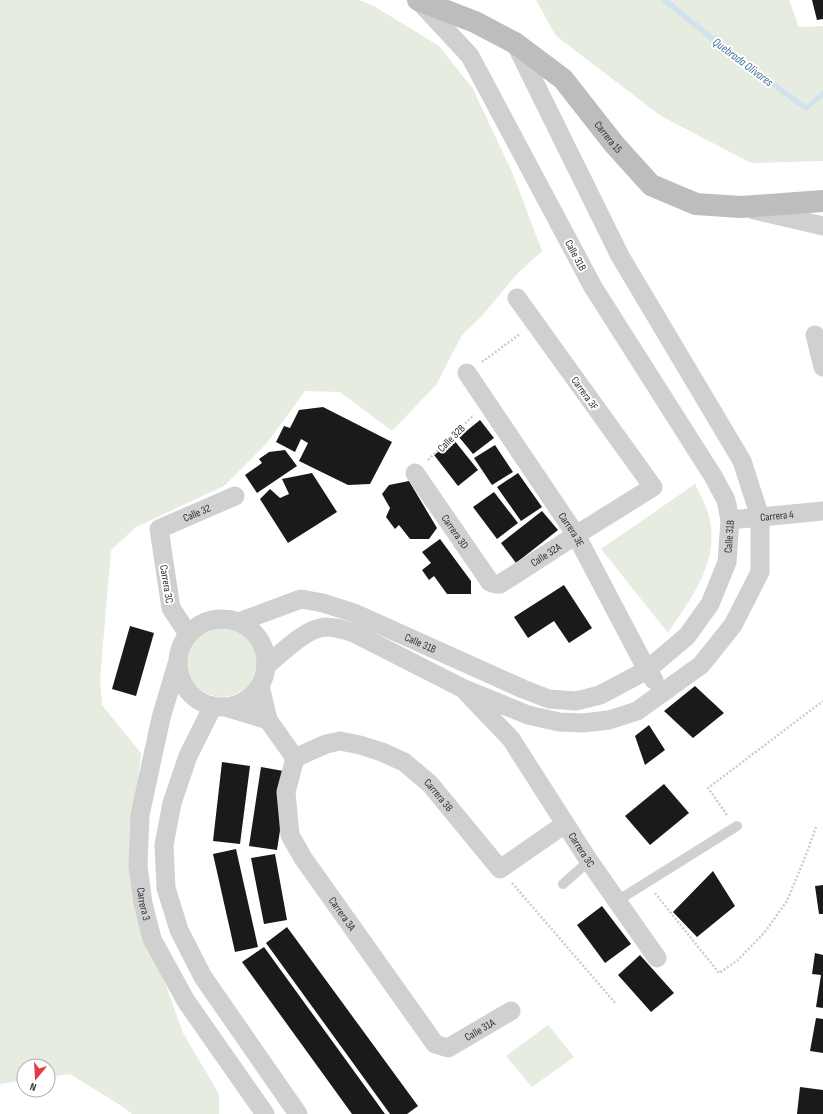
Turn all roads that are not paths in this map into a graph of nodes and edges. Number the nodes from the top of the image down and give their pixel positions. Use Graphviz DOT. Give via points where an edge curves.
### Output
graph roads {
  1 [pos="418,0"];
  2 [pos="515,43"];
  3 [pos="823,201"];
  4 [pos="741,207"];
  5 [pos="823,226"];
  6 [pos="517,298"];
  7 [pos="815,335"];
  8 [pos="823,367"];
  9 [pos="467,373"];
  10 [pos="415,473"];
  11 [pos="653,487"];
  12 [pos="235,496"];
  13 [pos="823,511"];
  14 [pos="760,517"];
  15 [pos="730,520"];
  16 [pos="159,529"];
  17 [pos="576,535"];
  18 [pos="500,584"];
  19 [pos="238,622"];
  20 [pos="188,634"];
  21 [pos="177,664"];
  22 [pos="266,666"];
  23 [pos="648,670"];
  24 [pos="260,686"];
  25 [pos="462,688"];
  26 [pos="663,693"];
  27 [pos="219,707"];
  28 [pos="528,715"];
  29 [pos="268,720"];
  30 [pos="511,739"];
  31 [pos="295,758"];
  32 [pos="565,824"];
  33 [pos="737,826"];
  34 [pos="589,861"];
  35 [pos="563,884"];
  36 [pos="617,901"];
  37 [pos="657,958"];
  38 [pos="511,1011"];
  39 [pos="448,1048"];
  40 [pos="264,1114"];
  41 [pos="298,1114"];
  1 -- 2 [label="main road, Carrera 15" via="475,22"];
  1 -- 15 [label="street, Calle 31B" via="470,56 593,287 713,476 726,500"];
  2 -- 4 [label="main road, Carrera 15" via="563,79 614,144 651,185 696,204"];
  2 -- 14 [label="street, Calle 31B" via="620,256 742,461"];
  3 -- 4 [label="main road, Carrera 15"];
  4 -- 5 [label="street"];
  6 -- 11 [label="street, Carrera 3F"];
  7 -- 8 [label="street"];
  9 -- 17 [label="street, Carrera 3E"];
  10 -- 18 [label="street, Carrera 3D" via="490,582"];
  11 -- 17 [label="street, Calle 32A"];
  12 -- 16 [label="street, Calle 32"];
  13 -- 14 [label="street, Carrera 4"];
  14 -- 15 [label="street, Carrera 4"];
  14 -- 26 [label="street, Calle 31B" via="760,572 733,625 701,665"];
  15 -- 23 [label="street, Calle 31B" via="727,562 710,604 687,636"];
  16 -- 20 [label="street, Carrera 3C" via="171,608"];
  17 -- 18 [label="street, Calle 32A"];
  17 -- 23 [label="street, Carrera 3E"];
  19 -- 20 [label="street" via="228,619 206,621"];
  19 -- 22 [label="street" via="248,627 262,644"];
  19 -- 23 [label="street, Calle 31B" via="301,599 324,602 549,699 576,701 600,695"];
  20 -- 21 [label="street" via="178,653"];
  21 -- 27 [label="street" via="179,676 188,691 202,702"];
  21 -- 40 [label="street, Carrera 3" via="161,718 140,815 138,866 143,903 152,939 186,1000"];
  22 -- 24 [label="street"];
  22 -- 25 [label="street, Calle 31B" via="306,634 325,627 338,628 354,633"];
  23 -- 26 [label="street, Carrera 3E"];
  24 -- 27 [label="street" via="249,698 236,705"];
  24 -- 29 [label="street"];
  25 -- 28 [label="street, Calle 31B"];
  25 -- 30 [label="street, Carrera 3C"];
  26 -- 28 [label="street, Calle 31B" via="637,711 610,720 559,722"];
  27 -- 29 [label="street"];
  27 -- 41 [label="street" via="188,756 172,803 164,845 166,888 180,930 203,977"];
  28 -- 30 [label="street" via="518,722"];
  29 -- 31 [label="street"];
  30 -- 32 [label="street, Carrera 3C"];
  31 -- 32 [label="street, Carrera 3B" via="326,744 340,741 382,752 404,762 430,784 500,869"];
  31 -- 39 [label="street, Carrera 3A" via="286,792 290,835 303,858 435,1044"];
  32 -- 34 [label="street, Carrera 3C"];
  33 -- 36 [label="lane"];
  34 -- 35 [label="lane"];
  34 -- 36 [label="street, Carrera 3C"];
  36 -- 37 [label="street, Carrera 3C"];
  38 -- 39 [label="street, Calle 31A"];
}
